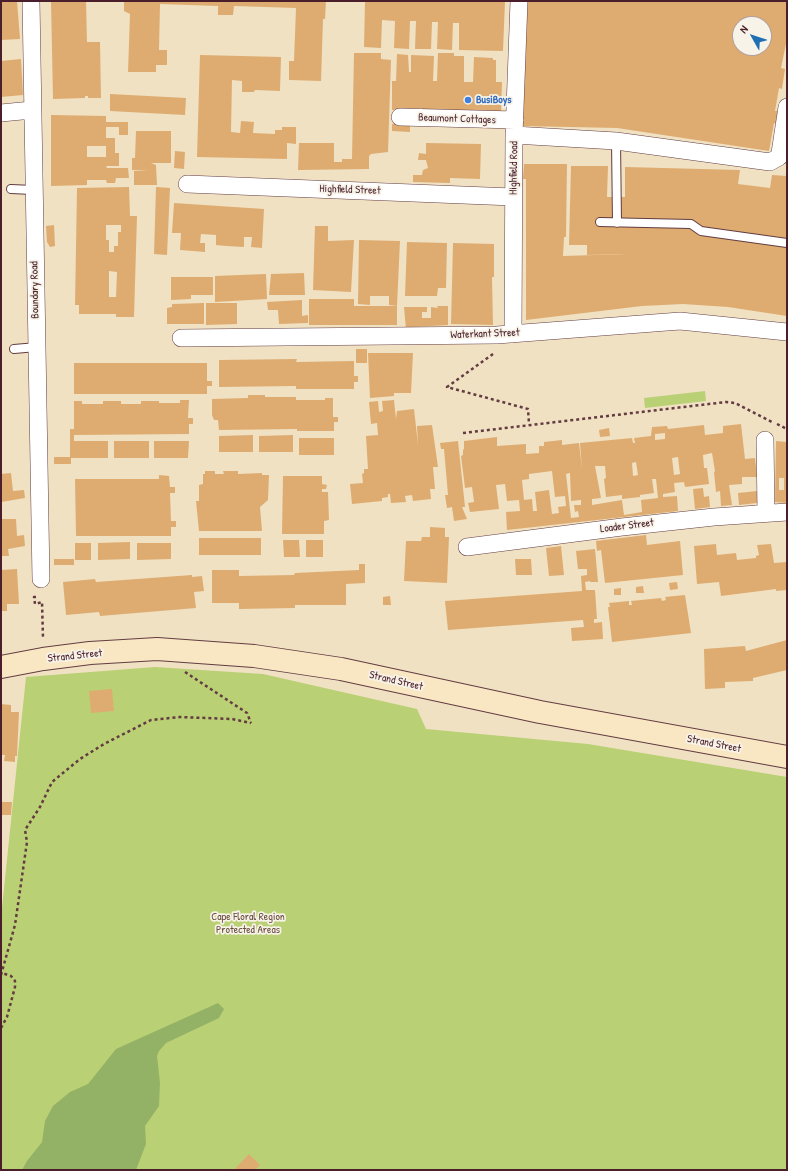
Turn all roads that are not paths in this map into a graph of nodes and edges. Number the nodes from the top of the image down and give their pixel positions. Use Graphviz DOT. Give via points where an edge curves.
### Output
graph roads {
  1 [pos="31,1"];
  2 [pos="519,1"];
  3 [pos="787,107"];
  4 [pos="32,110"];
  5 [pos="1,113"];
  6 [pos="400,117"];
  7 [pos="514,128"];
  8 [pos="616,141"];
  9 [pos="187,184"];
  10 [pos="11,189"];
  11 [pos="33,190"];
  12 [pos="514,197"];
  13 [pos="600,222"];
  14 [pos="617,223"];
  15 [pos="787,243"];
  16 [pos="787,332"];
  17 [pos="513,334"];
  18 [pos="181,338"];
  19 [pos="37,347"];
  20 [pos="14,349"];
  21 [pos="765,440"];
  22 [pos="766,512"];
  23 [pos="787,512"];
  24 [pos="467,548"];
  25 [pos="42,579"];
  26 [pos="1,667"];
  27 [pos="787,757"];
  1 -- 4 [label="street, Boundary Road"];
  2 -- 7 [label="street, Highfield Road"];
  3 -- 8 [label="street, Beaumont Cottages" via="782,149 773,161"];
  4 -- 5 [label="street"];
  4 -- 11 [label="street, Boundary Road"];
  6 -- 7 [label="street, Beaumont Cottages"];
  7 -- 8 [label="street, Beaumont Cottages"];
  7 -- 12 [label="street, Highfield Road"];
  8 -- 14 [label="lane"];
  9 -- 12 [label="street, Highfield Street"];
  10 -- 11 [label="lane"];
  11 -- 19 [label="street, Boundary Road"];
  12 -- 17 [label="street, Highfield Road"];
  13 -- 14 [label="lane"];
  14 -- 15 [label="lane" via="690,224 701,231"];
  16 -- 17 [label="street, Waterkant Street" via="680,321"];
  17 -- 18 [label="street, Waterkant Street"];
  19 -- 20 [label="lane"];
  19 -- 25 [label="street, Boundary Road"];
  21 -- 22 [label="street"];
  22 -- 23 [label="street, Loader Street"];
  22 -- 24 [label="street, Loader Street" via="622,527"];
  26 -- 27 [label="street, Strand Street" via="43,659 124,651 180,650 254,656 341,669 540,712"];
}
